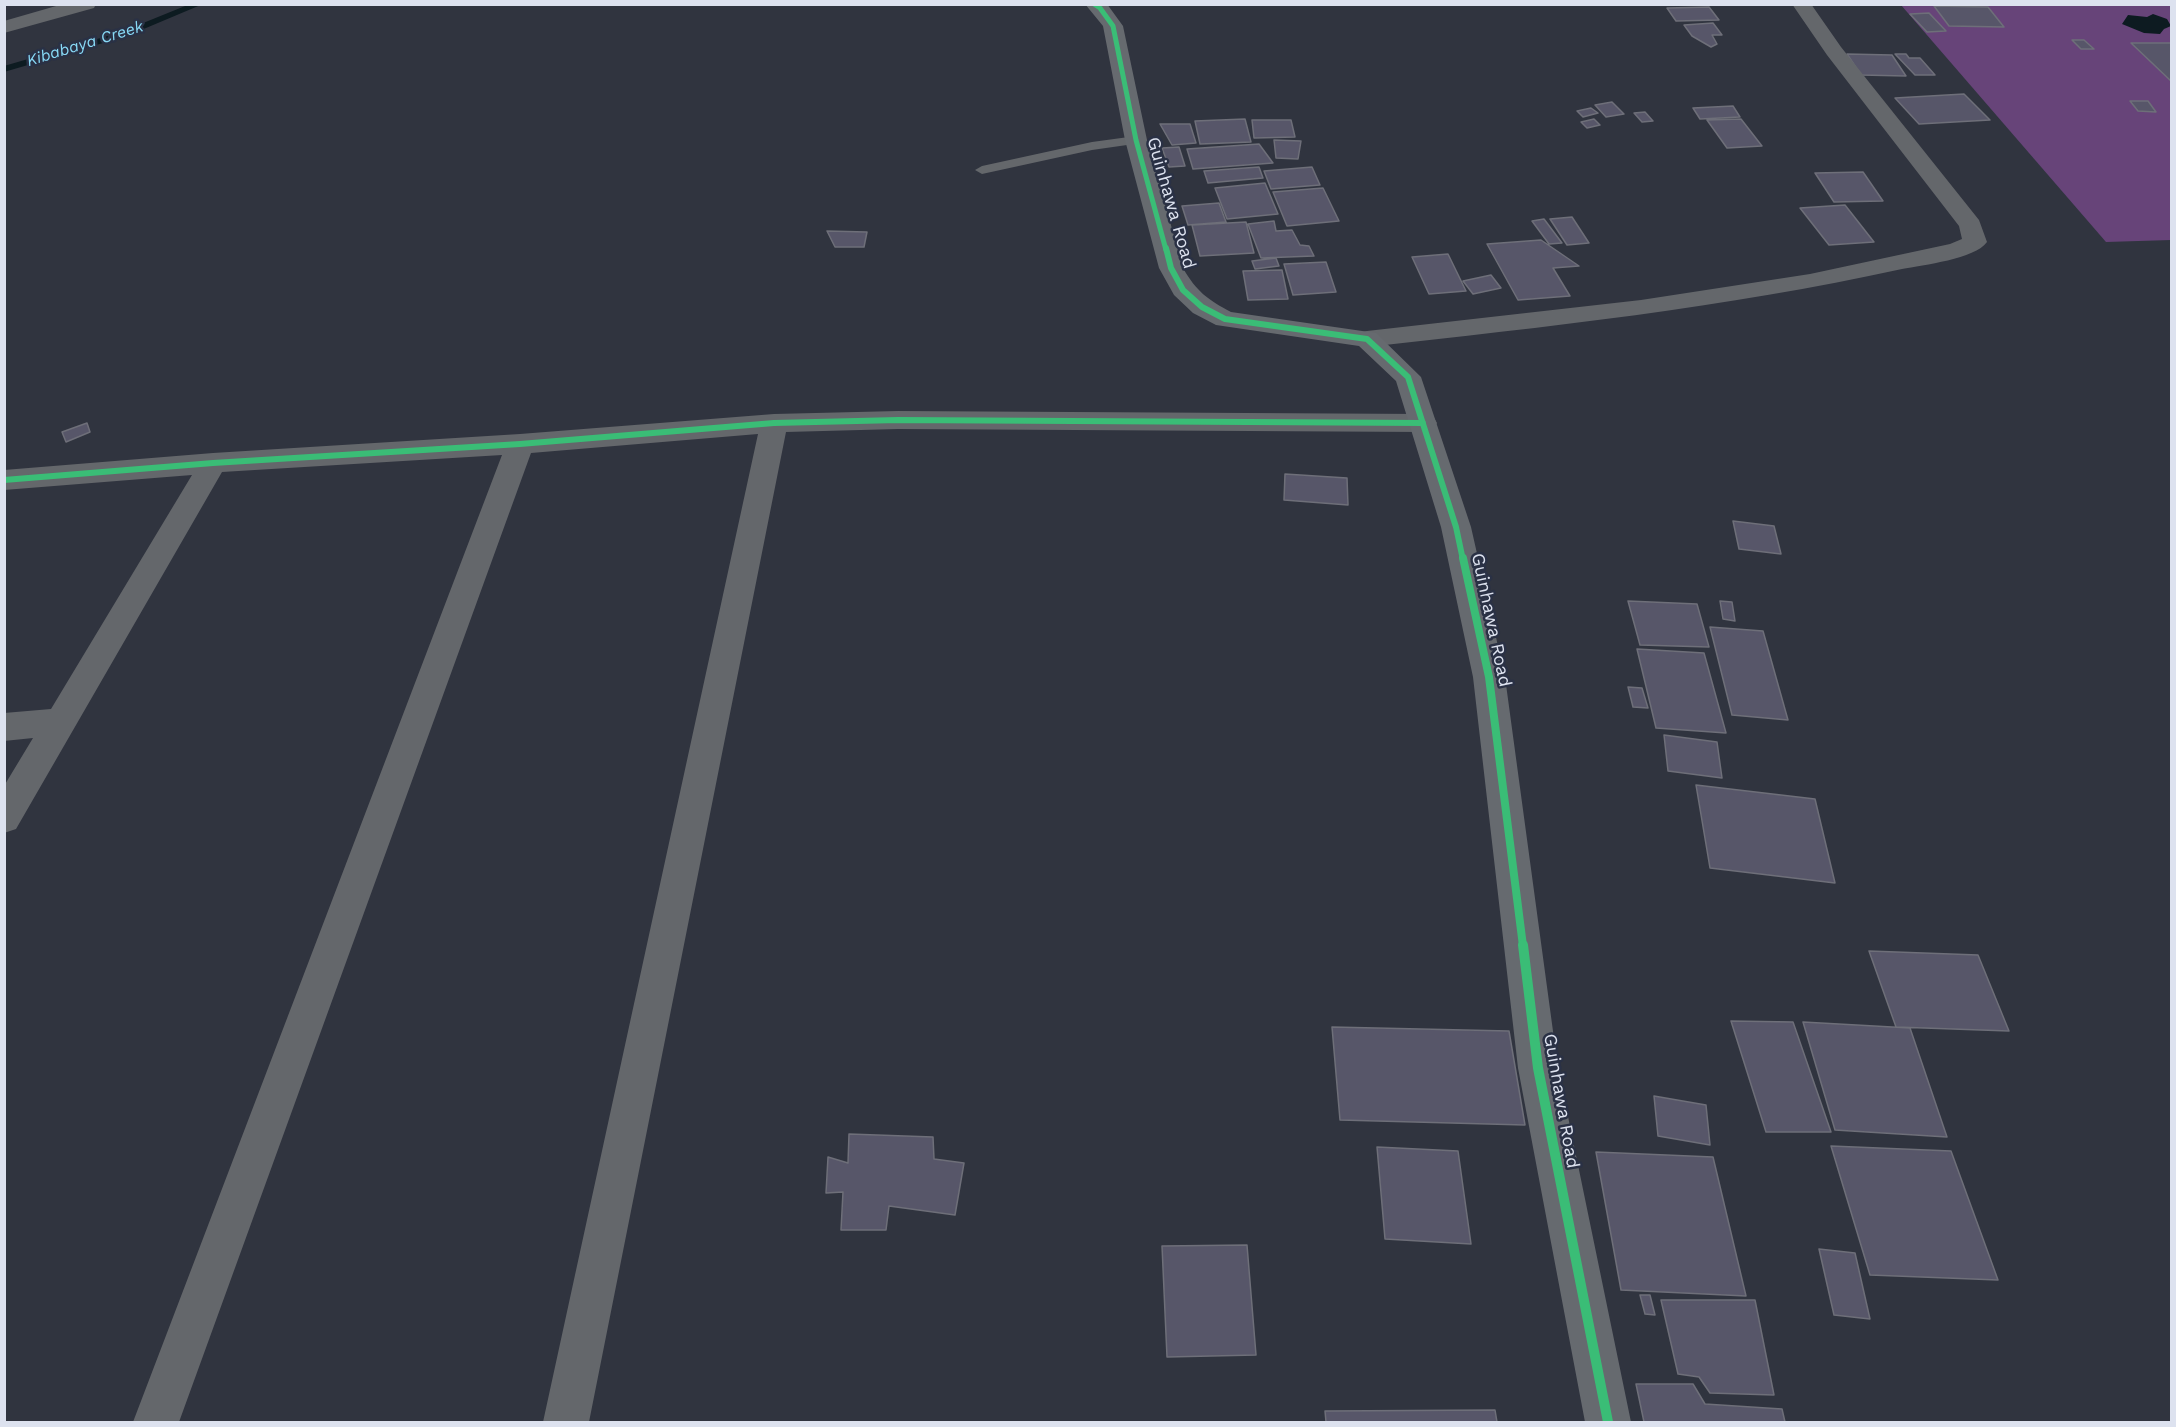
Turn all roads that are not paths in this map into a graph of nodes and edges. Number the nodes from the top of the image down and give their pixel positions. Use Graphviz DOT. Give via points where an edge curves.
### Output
graph roads {
  1 [pos="87,4"];
  2 [pos="1094,4"];
  3 [pos="1801,4"];
  4 [pos="4,27"];
  5 [pos="1136,140"];
  6 [pos="982,170"];
  7 [pos="1367,339"];
  8 [pos="774,423"];
  9 [pos="1422,423"];
  10 [pos="520,444"];
  11 [pos="213,463"];
  12 [pos="4,480"];
  13 [pos="60,723"];
  14 [pos="4,727"];
  15 [pos="4,818"];
  16 [pos="156,1422"];
  17 [pos="566,1422"];
  18 [pos="1608,1422"];
  1 -- 4 [label="street"];
  2 -- 5 [label="street, Guinhawa Road" via="1113,26"];
  3 -- 7 [label="street" via="1971,225 1975,242 1957,250 1810,282 1641,308"];
  5 -- 6 [label="lane"];
  5 -- 7 [label="street, Guinhawa Road" via="1171,268 1183,290 1202,307 1225,319"];
  7 -- 9 [label="street, Guinhawa Road" via="1408,377"];
  8 -- 9 [label="street"];
  8 -- 10 [label="street"];
  8 -- 17 [label="street"];
  9 -- 18 [label="street, Guinhawa Road" via="1456,527 1489,677 1538,1068"];
  10 -- 11 [label="street"];
  10 -- 16 [label="street"];
  11 -- 12 [label="street"];
  11 -- 13 [label="street"];
  13 -- 14 [label="street"];
  13 -- 15 [label="street"];
}
